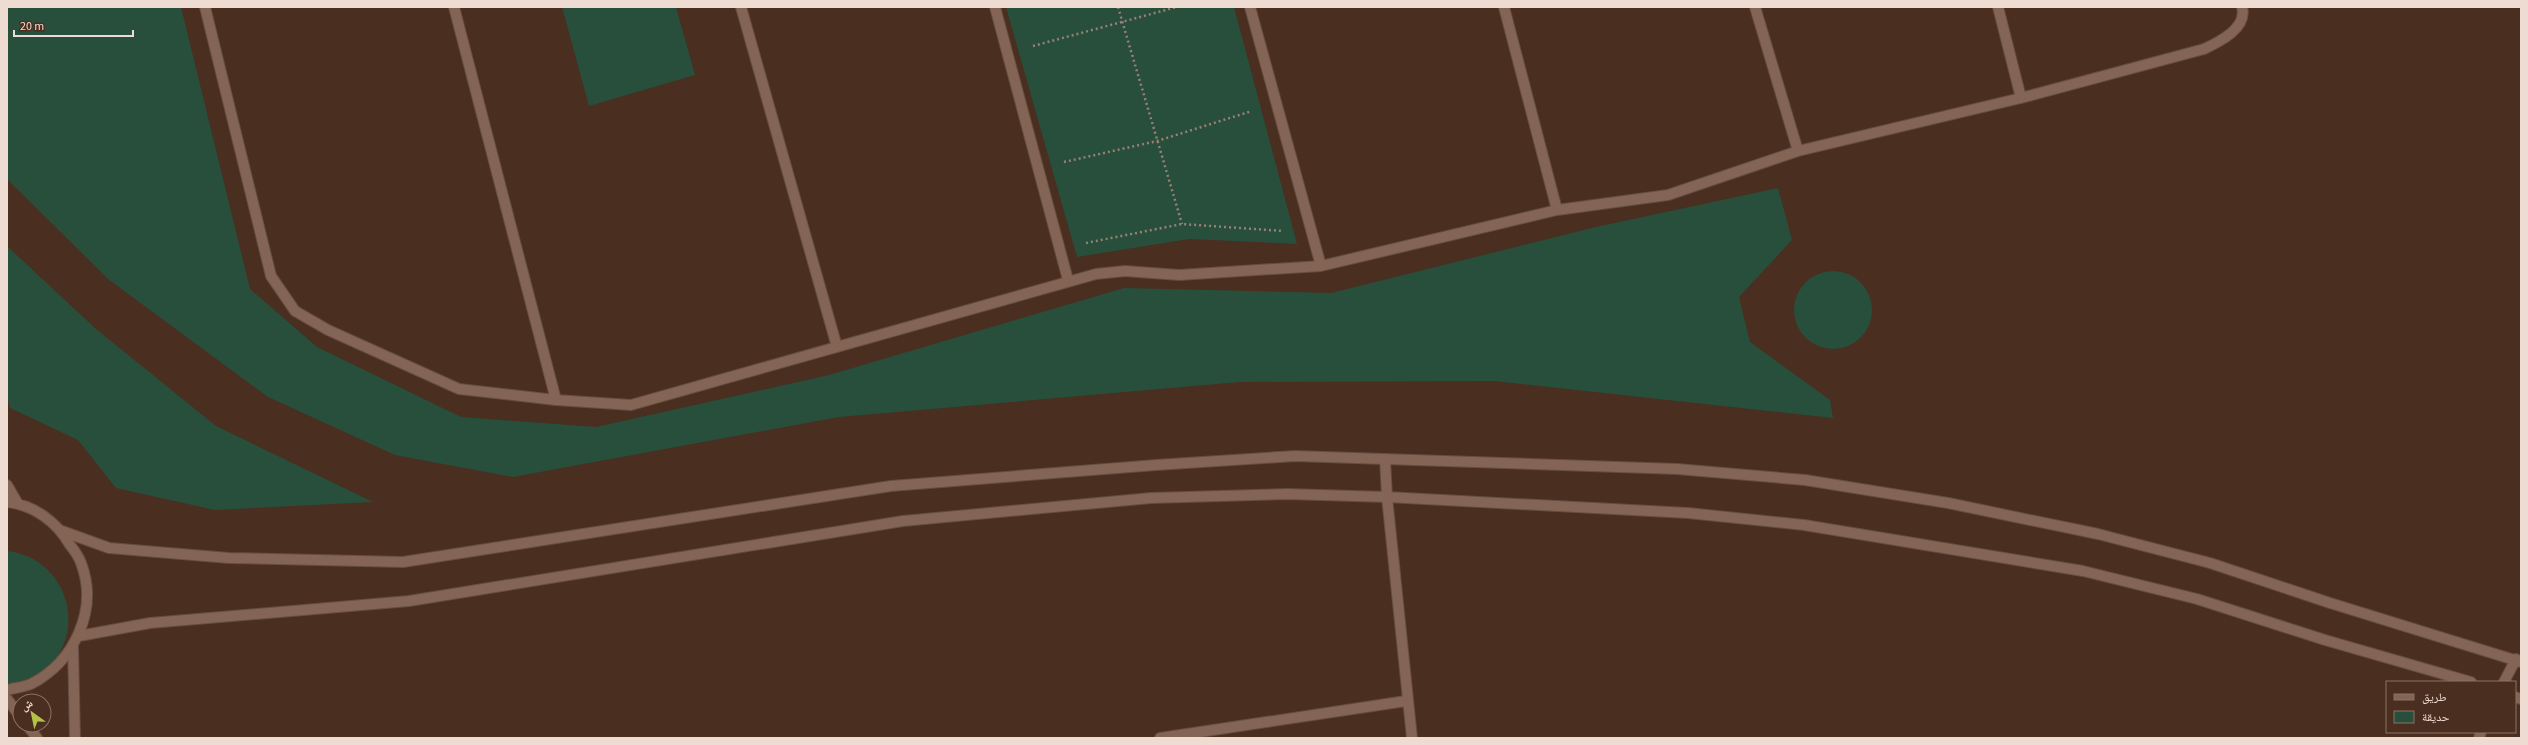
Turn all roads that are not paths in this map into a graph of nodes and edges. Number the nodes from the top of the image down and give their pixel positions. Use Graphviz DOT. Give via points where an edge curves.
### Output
graph roads {
  1 [pos="205,7"];
  2 [pos="454,7"];
  3 [pos="741,7"];
  4 [pos="995,7"];
  5 [pos="1250,7"];
  6 [pos="1504,7"];
  7 [pos="1755,7"];
  8 [pos="1998,7"];
  9 [pos="2242,7"];
  10 [pos="2021,98"];
  11 [pos="1798,151"];
  12 [pos="1557,210"];
  13 [pos="1321,266"];
  14 [pos="1068,280"];
  15 [pos="837,347"];
  16 [pos="556,400"];
  17 [pos="1385,459"];
  18 [pos="7,485"];
  19 [pos="1387,497"];
  20 [pos="7,502"];
  21 [pos="18,504"];
  22 [pos="62,531"];
  23 [pos="79,636"];
  24 [pos="73,647"];
  25 [pos="2518,661"];
  26 [pos="2468,681"];
  27 [pos="2505,681"];
  28 [pos="7,690"];
  29 [pos="1406,700"];
  30 [pos="75,738"];
  31 [pos="1160,738"];
  32 [pos="1412,738"];
  1 -- 16 [label="main road" via="271,276 296,311 328,330 460,388"];
  2 -- 16 [label="main road"];
  3 -- 15 [label="main road"];
  4 -- 14 [label="main road"];
  5 -- 13 [label="main road"];
  6 -- 12 [label="main road"];
  7 -- 11 [label="main road"];
  8 -- 10 [label="main road"];
  9 -- 10 [label="main road" via="2237,27 2223,40 2204,49"];
  10 -- 11 [label="main road"];
  11 -- 12 [label="main road" via="1668,195"];
  12 -- 13 [label="main road"];
  13 -- 14 [label="main road" via="1179,276 1125,271"];
  14 -- 15 [label="main road"];
  15 -- 16 [label="main road" via="631,405"];
  17 -- 19 [label="main road"];
  17 -- 22 [label="main road" via="1295,456 891,486 403,562 229,558 109,548"];
  17 -- 25 [label="main road" via="1677,469 1805,480 1948,503 2098,534 2210,563"];
  18 -- 21 [label="main road"];
  19 -- 23 [label="main road" via="1287,494 1151,498 903,521 409,601 150,624"];
  19 -- 26 [label="main road" via="1688,514 1804,525 2083,571 2197,599 2325,640"];
  19 -- 29 [label="main road"];
  20 -- 21 [label="main road"];
  21 -- 22 [label="main road" via="42,514"];
  22 -- 23 [label="main road" via="82,563 88,600"];
  23 -- 24 [label="main road"];
  24 -- 28 [label="main road" via="54,669 30,684"];
  24 -- 30 [label="main road"];
  25 -- 27 [label="main road"];
  29 -- 31 [label="main road"];
  29 -- 32 [label="main road"];
}
